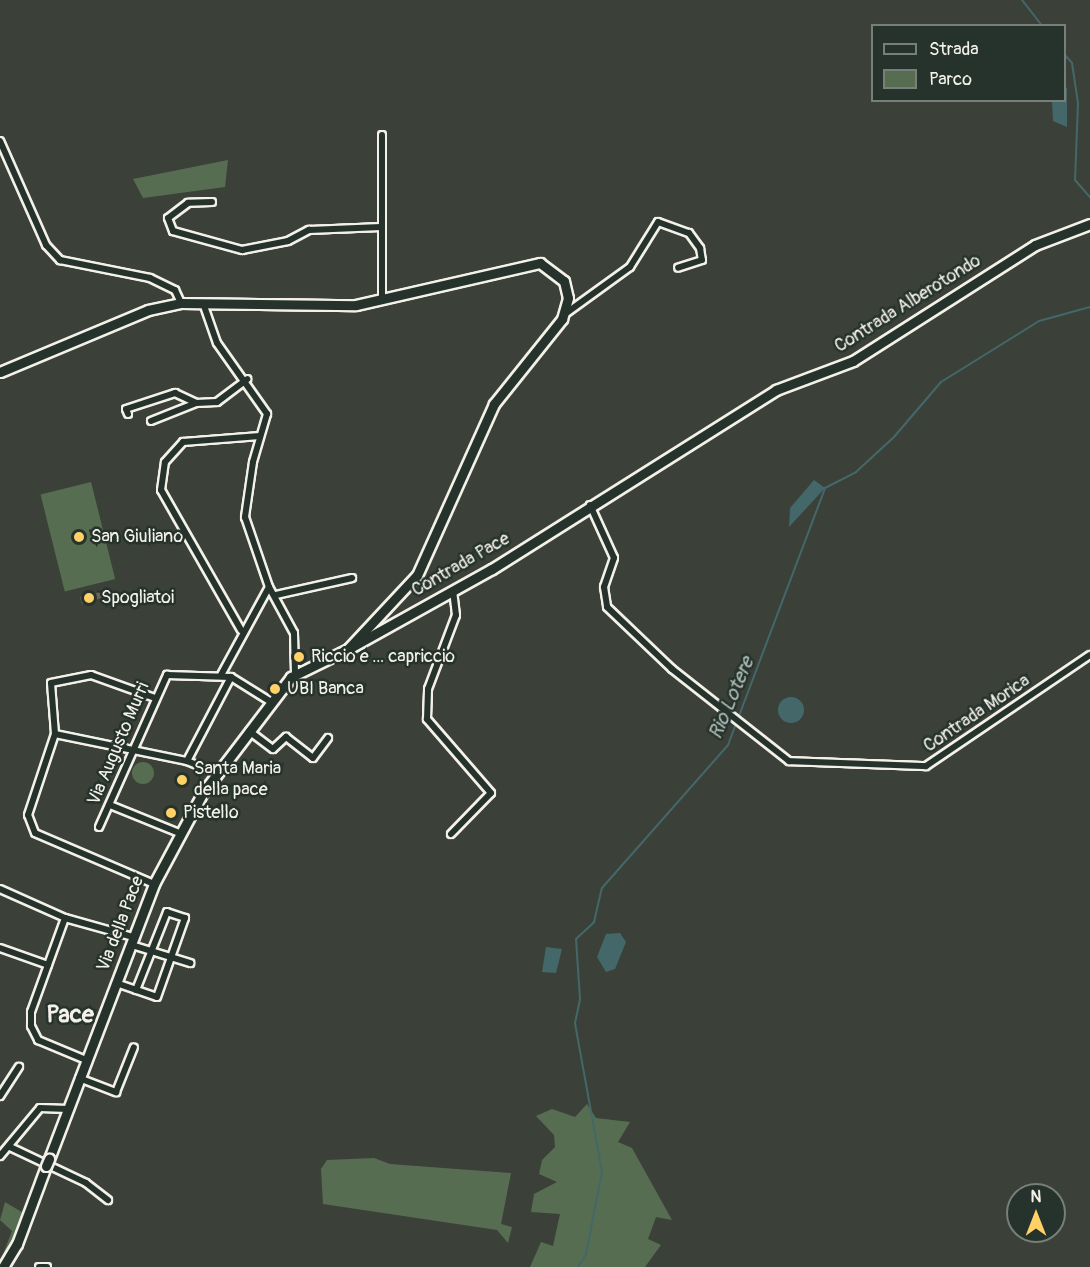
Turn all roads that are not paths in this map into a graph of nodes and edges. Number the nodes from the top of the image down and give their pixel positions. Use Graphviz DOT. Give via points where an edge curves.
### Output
graph roads {
  1 [pos="382,135"];
  2 [pos="0,141"];
  3 [pos="212,202"];
  4 [pos="1090,224"];
  5 [pos="381,228"];
  6 [pos="678,268"];
  7 [pos="382,299"];
  8 [pos="181,303"];
  9 [pos="203,303"];
  10 [pos="565,314"];
  11 [pos="0,372"];
  12 [pos="246,379"];
  13 [pos="196,403"];
  14 [pos="128,414"];
  15 [pos="151,422"];
  16 [pos="260,436"];
  17 [pos="590,505"];
  18 [pos="352,578"];
  19 [pos="269,587"];
  20 [pos="453,592"];
  21 [pos="276,595"];
  22 [pos="241,630"];
  23 [pos="348,649"];
  24 [pos="1090,655"];
  25 [pos="295,673"];
  26 [pos="221,675"];
  27 [pos="231,677"];
  28 [pos="155,698"];
  29 [pos="271,702"];
  30 [pos="248,730"];
  31 [pos="55,734"];
  32 [pos="328,738"];
  33 [pos="135,750"];
  34 [pos="187,761"];
  35 [pos="216,773"];
  36 [pos="110,805"];
  37 [pos="99,827"];
  38 [pos="179,833"];
  39 [pos="451,834"];
  40 [pos="154,884"];
  41 [pos="0,889"];
  42 [pos="65,918"];
  43 [pos="134,941"];
  44 [pos="0,948"];
  45 [pos="151,951"];
  46 [pos="171,957"];
  47 [pos="190,963"];
  48 [pos="48,965"];
  49 [pos="116,983"];
  50 [pos="136,990"];
  51 [pos="134,1047"];
  52 [pos="86,1060"];
  53 [pos="19,1067"];
  54 [pos="79,1078"];
  55 [pos="0,1096"];
  56 [pos="68,1109"];
  57 [pos="10,1147"];
  58 [pos="0,1156"];
  59 [pos="108,1200"];
  60 [pos="3,1267"];
  61 [pos="39,1267"];
  62 [pos="46,1267"];
  1 -- 5 [label="street"];
  2 -- 8 [label="street" via="46,245 60,260 150,278 175,290"];
  3 -- 5 [label="street" via="188,203 168,218 173,231 242,250 309,230"];
  4 -- 17 [label="main road, Contrada Alberotondo" via="1035,245 853,361 776,390"];
  5 -- 7 [label="street"];
  6 -- 10 [label="street" via="702,260 700,248 689,233 658,222 630,267"];
  7 -- 9 [label="main road" via="336,307"];
  7 -- 10 [label="main road" via="540,263 564,281"];
  8 -- 9 [label="main road"];
  8 -- 11 [label="main road" via="148,310"];
  9 -- 12 [label="street" via="217,343"];
  10 -- 23 [label="main road" via="506,384 417,575"];
  12 -- 13 [label="street" via="217,402"];
  12 -- 16 [label="street" via="267,414"];
  13 -- 14 [label="street" via="175,393 126,409"];
  13 -- 15 [label="street"];
  16 -- 19 [label="street" via="244,509"];
  16 -- 22 [label="street" via="183,442 165,462 161,490"];
  17 -- 20 [label="main road, Contrada Pace"];
  17 -- 24 [label="street, Contrada Morica" via="614,558 604,587 607,607 672,669 789,761 926,766"];
  18 -- 21 [label="street"];
  19 -- 21 [label="street"];
  19 -- 22 [label="street"];
  20 -- 23 [label="main road, Contrada Pace"];
  20 -- 39 [label="street" via="456,615 428,689 427,719 491,793"];
  21 -- 25 [label="street" via="295,638"];
  22 -- 26 [label="street"];
  23 -- 25 [label="main road, Via della Pace"];
  25 -- 29 [label="main road, Via della Pace"];
  26 -- 27 [label="street"];
  26 -- 28 [label="street, Via Augusto Murri" via="168,675"];
  27 -- 29 [label="street"];
  27 -- 34 [label="street"];
  28 -- 31 [label="street" via="91,675 54,681 50,686"];
  28 -- 33 [label="street, Via Augusto Murri"];
  29 -- 30 [label="main road, Via della Pace"];
  30 -- 32 [label="street" via="273,749 286,737 313,758"];
  30 -- 35 [label="main road, Via della Pace"];
  31 -- 33 [label="street"];
  31 -- 40 [label="street" via="30,805 32,829"];
  33 -- 34 [label="street"];
  33 -- 36 [label="street, Via Augusto Murri"];
  34 -- 35 [label="street"];
  35 -- 38 [label="main road, Via della Pace"];
  36 -- 37 [label="street, Via Augusto Murri"];
  36 -- 38 [label="street"];
  38 -- 40 [label="main road, Via della Pace"];
  40 -- 43 [label="main road, Via della Pace"];
  41 -- 42 [label="street"];
  42 -- 43 [label="street"];
  42 -- 48 [label="street"];
  43 -- 45 [label="street"];
  43 -- 49 [label="main road, Via della Pace"];
  44 -- 48 [label="street"];
  45 -- 46 [label="street"];
  45 -- 46 [label="street" via="167,912 185,918"];
  45 -- 50 [label="street"];
  46 -- 47 [label="street"];
  46 -- 50 [label="street" via="157,997"];
  48 -- 52 [label="street" via="31,1012 34,1033 46,1045"];
  49 -- 50 [label="street"];
  49 -- 52 [label="main road, Via della Pace"];
  51 -- 54 [label="street" via="116,1092"];
  52 -- 54 [label="main road, Via della Pace"];
  53 -- 55 [label="street"];
  54 -- 56 [label="main road, Via della Pace"];
  56 -- 57 [label="street" via="40,1108"];
  56 -- 60 [label="main road, Via della Pace" via="17,1244"];
  57 -- 58 [label="street"];
  57 -- 59 [label="street" via="80,1179"];
  61 -- 62 [label="street"];
}
